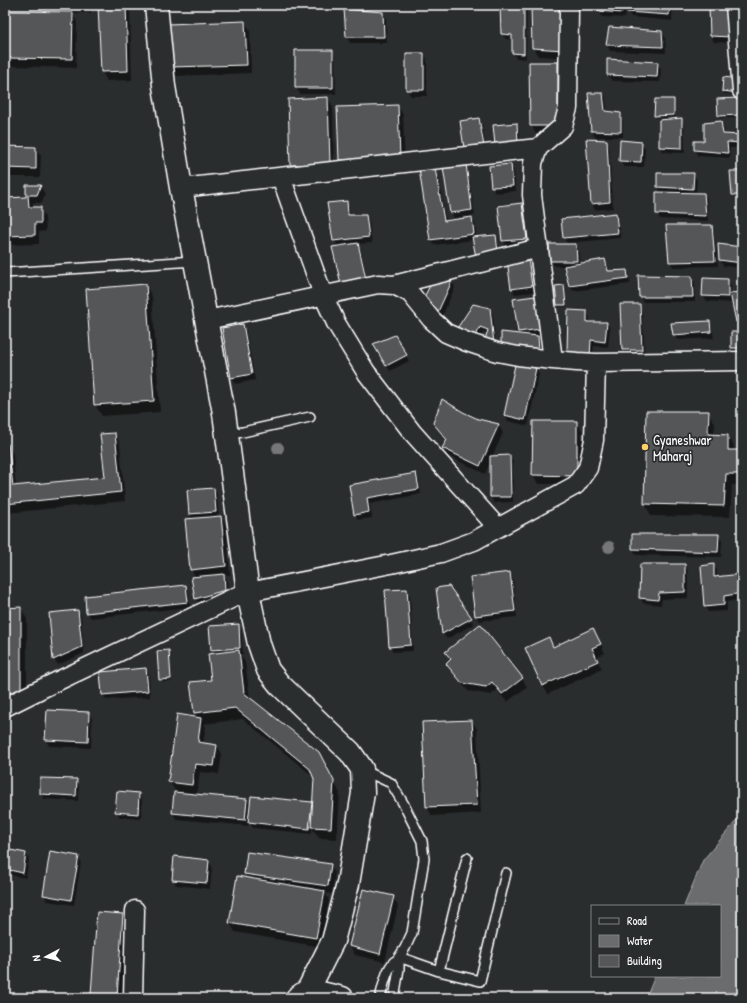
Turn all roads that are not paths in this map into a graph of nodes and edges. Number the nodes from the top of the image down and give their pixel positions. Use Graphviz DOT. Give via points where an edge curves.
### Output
graph roads {
  1 [pos="156,5"];
  2 [pos="569,5"];
  3 [pos="735,5"];
  4 [pos="742,90"];
  5 [pos="538,148"];
  6 [pos="281,177"];
  7 [pos="181,188"];
  8 [pos="539,248"];
  9 [pos="195,261"];
  10 [pos="5,273"];
  11 [pos="394,285"];
  12 [pos="323,295"];
  13 [pos="207,320"];
  14 [pos="553,360"];
  15 [pos="742,361"];
  16 [pos="596,363"];
  17 [pos="310,418"];
  18 [pos="227,434"];
  19 [pos="498,528"];
  20 [pos="248,592"];
  21 [pos="5,707"];
  22 [pos="362,769"];
  23 [pos="467,858"];
  24 [pos="506,873"];
  25 [pos="135,910"];
  26 [pos="398,959"];
  27 [pos="439,971"];
  28 [pos="321,996"];
  29 [pos="133,998"];
  30 [pos="380,998"];
  31 [pos="394,998"];
  1 -- 7 [label="main road" via="164,86"];
  2 -- 5 [label="street" via="568,108 563,126"];
  3 -- 4 [label="street"];
  5 -- 6 [label="street"];
  5 -- 8 [label="street" via="533,163 532,195"];
  6 -- 7 [label="street"];
  6 -- 12 [label="street"];
  7 -- 9 [label="main road"];
  8 -- 11 [label="street"];
  8 -- 14 [label="street"];
  9 -- 10 [label="lane"];
  9 -- 13 [label="main road"];
  11 -- 12 [label="street" via="378,284"];
  11 -- 14 [label="street" via="410,293 446,333 497,352"];
  12 -- 13 [label="street"];
  12 -- 19 [label="street" via="336,323 366,372 412,432"];
  13 -- 18 [label="main road"];
  14 -- 16 [label="street"];
  15 -- 16 [label="street"];
  16 -- 19 [label="street" via="594,440 588,468 576,485"];
  17 -- 18 [label="lane"];
  18 -- 20 [label="main road"];
  19 -- 20 [label="street" via="474,541 441,553"];
  20 -- 21 [label="street"];
  20 -- 22 [label="main road" via="259,644 268,670 279,684 350,752"];
  22 -- 26 [label="lane" via="390,783 422,841 424,860 412,933"];
  22 -- 28 [label="main road" via="363,793 348,884"];
  23 -- 27 [label="lane"];
  24 -- 27 [label="lane" via="480,981"];
  25 -- 29 [label="street"];
  26 -- 27 [label="lane"];
  26 -- 30 [label="lane" via="390,967"];
  26 -- 31 [label="lane" via="399,969"];
}
